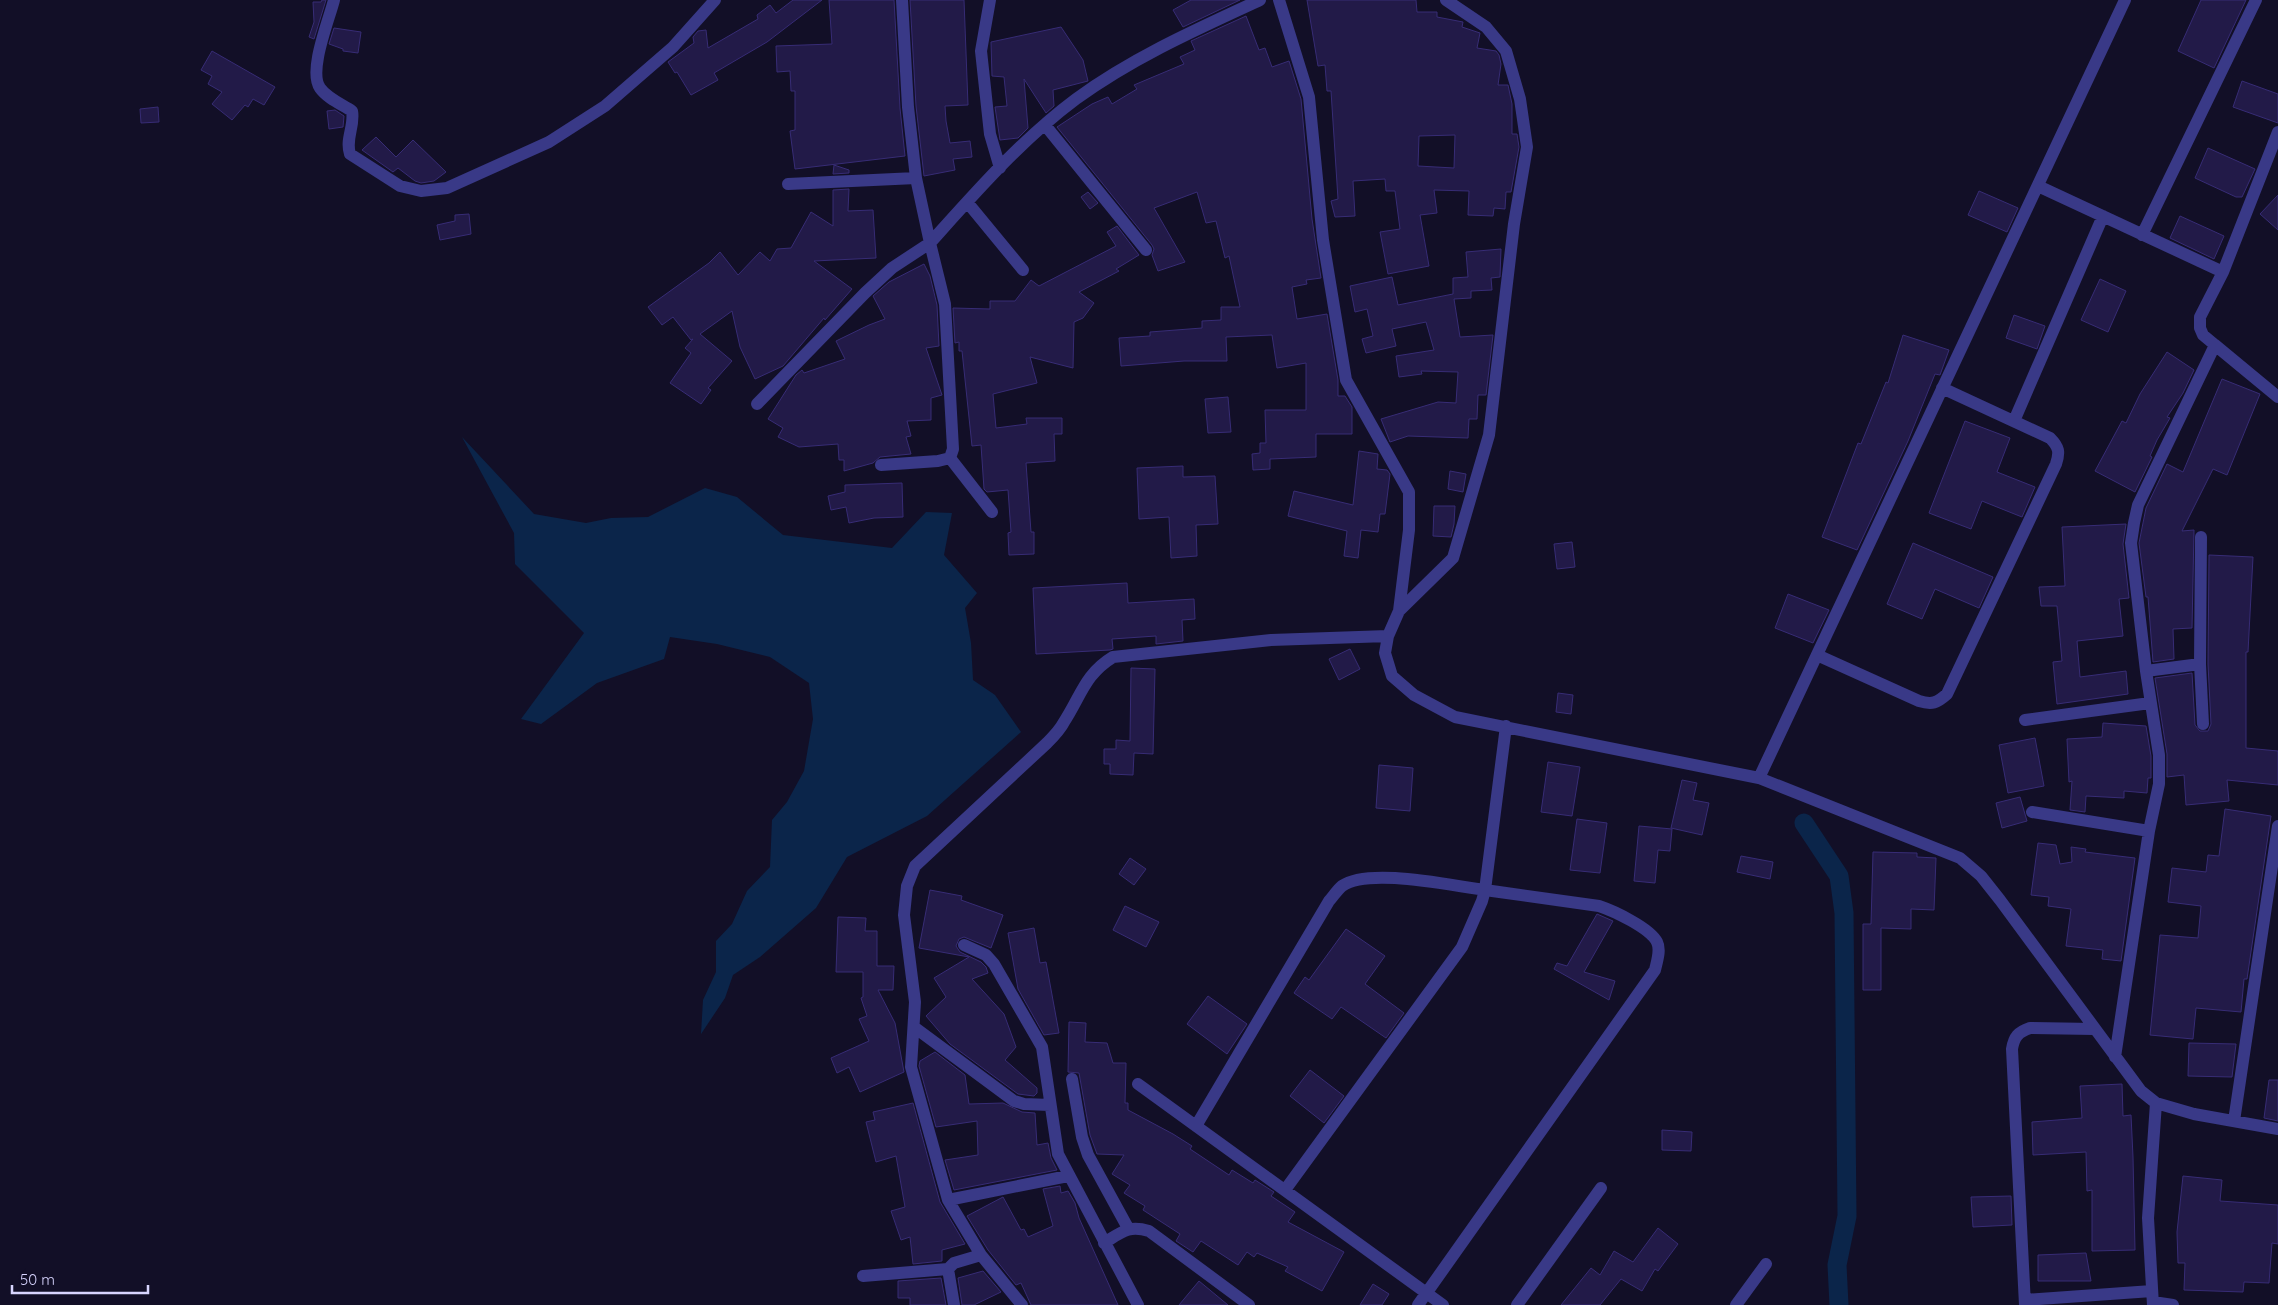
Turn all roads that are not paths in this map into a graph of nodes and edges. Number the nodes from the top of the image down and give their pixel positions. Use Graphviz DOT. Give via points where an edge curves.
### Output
graph roads {
  1 [pos="334,0"];
  2 [pos="715,0"];
  3 [pos="902,0"];
  4 [pos="990,0"];
  5 [pos="1260,0"];
  6 [pos="1279,0"];
  7 [pos="1446,0"];
  8 [pos="2125,0"];
  9 [pos="2256,0"];
  10 [pos="1045,125"];
  11 [pos="2278,132"];
  12 [pos="1000,168"];
  13 [pos="916,178"];
  14 [pos="788,184"];
  15 [pos="2038,186"];
  16 [pos="967,202"];
  17 [pos="2103,216"];
  18 [pos="2142,235"];
  19 [pos="930,243"];
  20 [pos="1146,250"];
  21 [pos="1023,270"];
  22 [pos="2223,272"];
  23 [pos="2215,346"];
  24 [pos="1942,388"];
  25 [pos="2278,396"];
  26 [pos="756,404"];
  27 [pos="2014,421"];
  28 [pos="950,458"];
  29 [pos="882,465"];
  30 [pos="992,512"];
  31 [pos="2201,537"];
  32 [pos="1399,611"];
  33 [pos="1388,636"];
  34 [pos="1817,654"];
  35 [pos="2200,664"];
  36 [pos="2146,671"];
  37 [pos="2150,703"];
  38 [pos="2025,720"];
  39 [pos="2203,724"];
  40 [pos="1506,726"];
  41 [pos="1760,778"];
  42 [pos="2032,812"];
  43 [pos="2278,826"];
  44 [pos="2149,832"];
  45 [pos="1485,890"];
  46 [pos="964,945"];
  47 [pos="914,1027"];
  48 [pos="2094,1029"];
  49 [pos="2115,1056"];
  50 [pos="1072,1079"];
  51 [pos="1138,1084"];
  52 [pos="2156,1103"];
  53 [pos="1050,1105"];
  54 [pos="2234,1121"];
  55 [pos="1196,1126"];
  56 [pos="2278,1129"];
  57 [pos="1068,1176"];
  58 [pos="1600,1188"];
  59 [pos="1286,1190"];
  60 [pos="948,1200"];
  61 [pos="1128,1228"];
  62 [pos="1104,1243"];
  63 [pos="980,1255"];
  64 [pos="1766,1264"];
  65 [pos="948,1269"];
  66 [pos="863,1276"];
  67 [pos="1427,1293"];
  68 [pos="2153,1299"];
  69 [pos="2025,1303"];
  70 [pos="954,1305"];
  71 [pos="1022,1305"];
  72 [pos="1138,1305"];
  73 [pos="1250,1305"];
  74 [pos="1418,1305"];
  75 [pos="1443,1305"];
  76 [pos="1517,1305"];
  77 [pos="1736,1305"];
  78 [pos="2174,1305"];
  1 -- 2 [label="street" via="316,69 318,86 352,111 350,154 400,186 421,191 447,188 549,142 605,106 673,47"];
  3 -- 13 [label="street"];
  4 -- 12 [label="street" via="981,51 990,134"];
  5 -- 10 [label="street" via="1188,34 1104,80"];
  6 -- 32 [label="street" via="1309,97 1323,240 1346,380 1409,492 1409,530"];
  7 -- 32 [label="street" via="1486,27 1506,51 1520,99 1527,147 1514,224 1489,435 1452,558"];
  8 -- 15 [label="street"];
  9 -- 18 [label="street"];
  10 -- 12 [label="street"];
  10 -- 20 [label="street"];
  11 -- 22 [label="street"];
  12 -- 16 [label="street"];
  13 -- 14 [label="street"];
  13 -- 19 [label="street"];
  15 -- 17 [label="street"];
  15 -- 24 [label="street"];
  16 -- 19 [label="street"];
  16 -- 21 [label="street"];
  17 -- 18 [label="street"];
  17 -- 27 [label="street"];
  18 -- 22 [label="street"];
  19 -- 26 [label="street" via="892,268"];
  19 -- 28 [label="street" via="945,304 953,449"];
  22 -- 23 [label="street" via="2200,317 2203,335"];
  23 -- 25 [label="street"];
  23 -- 36 [label="street" via="2138,505 2134,523 2132,543"];
  24 -- 27 [label="street"];
  24 -- 34 [label="street"];
  27 -- 34 [label="street" via="2050,438 2060,453 1947,694 1938,702 1928,704"];
  28 -- 29 [label="street"];
  28 -- 30 [label="street"];
  31 -- 35 [label="street"];
  32 -- 33 [label="street"];
  33 -- 40 [label="street" via="1384,653 1392,676 1414,695 1455,717"];
  33 -- 47 [label="street" via="1261,642 1112,657 1098,666 1064,723 1047,744 915,866 906,886 904,914 915,1002"];
  34 -- 41 [label="street"];
  35 -- 36 [label="street"];
  35 -- 39 [label="street"];
  36 -- 37 [label="street"];
  37 -- 38 [label="street"];
  37 -- 44 [label="street" via="2159,755 2159,784"];
  40 -- 41 [label="street"];
  40 -- 45 [label="street"];
  41 -- 48 [label="street" via="1960,858 1981,876 2000,900"];
  42 -- 44 [label="street"];
  43 -- 54 [label="street"];
  44 -- 49 [label="street"];
  45 -- 55 [label="street" via="1384,877 1358,879 1342,886 1329,901"];
  45 -- 59 [label="street" via="1462,947"];
  45 -- 67 [label="street" via="1599,906 1651,934 1658,943 1658,955 1655,970"];
  46 -- 53 [label="street" via="986,954 1036,1034 1042,1048"];
  47 -- 53 [label="street" via="1014,1100"];
  47 -- 60 [label="street" via="911,1055 914,1084"];
  48 -- 49 [label="street"];
  48 -- 69 [label="street" via="2030,1028 2021,1031 2014,1039"];
  49 -- 52 [label="street" via="2141,1091"];
  50 -- 61 [label="street" via="1088,1154"];
  51 -- 55 [label="street"];
  52 -- 54 [label="street"];
  52 -- 68 [label="street" via="2148,1218"];
  53 -- 57 [label="street" via="1058,1154"];
  54 -- 56 [label="street"];
  55 -- 59 [label="street"];
  57 -- 60 [label="street"];
  57 -- 62 [label="street"];
  58 -- 76 [label="street"];
  59 -- 67 [label="street"];
  60 -- 63 [label="street"];
  61 -- 62 [label="street"];
  61 -- 73 [label="street" via="1149,1231"];
  62 -- 72 [label="street"];
  63 -- 65 [label="street" via="954,1263"];
  63 -- 71 [label="street"];
  64 -- 77 [label="street"];
  65 -- 66 [label="street"];
  65 -- 70 [label="street"];
  67 -- 74 [label="street"];
  67 -- 75 [label="street"];
  68 -- 69 [label="street"];
  68 -- 78 [label="street"];
}
